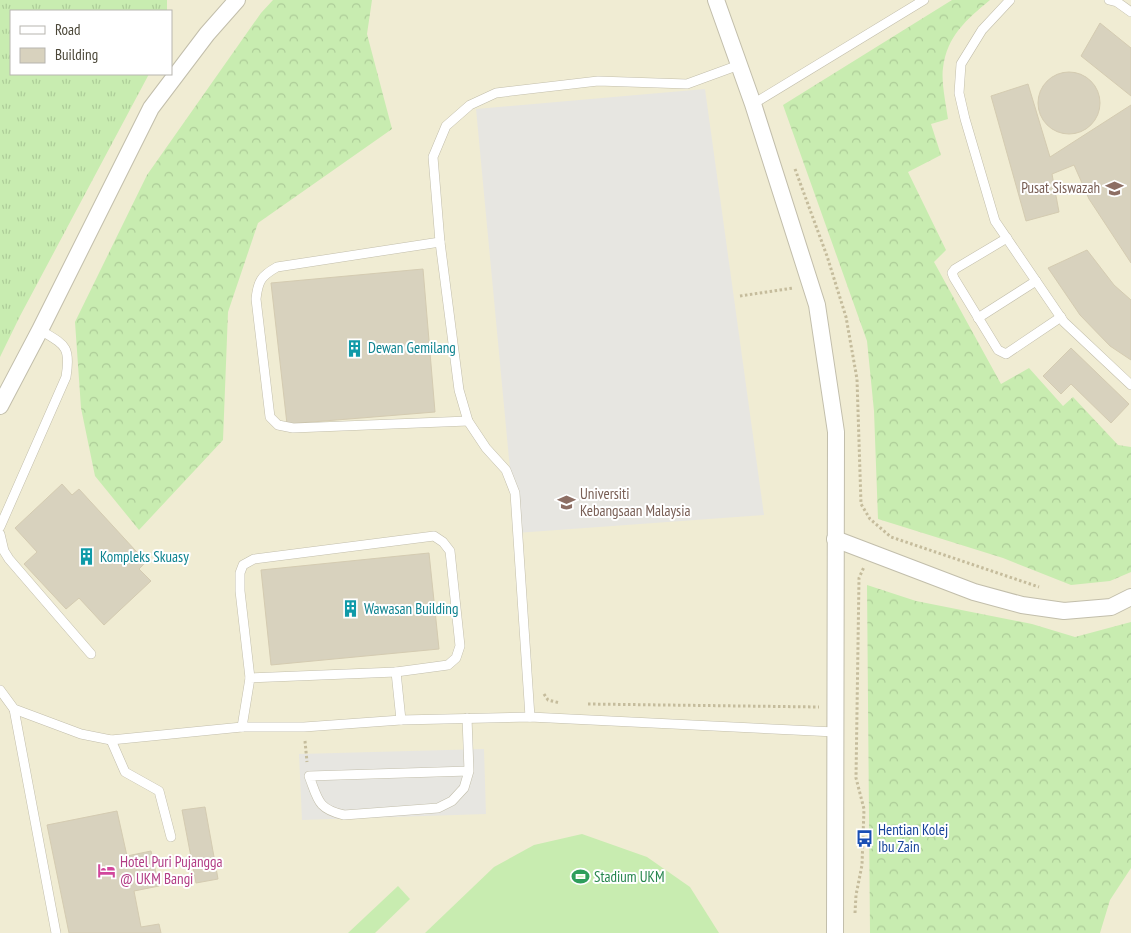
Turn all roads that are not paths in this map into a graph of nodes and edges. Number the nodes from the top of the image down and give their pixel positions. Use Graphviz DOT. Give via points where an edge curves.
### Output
graph roads {
  1 [pos="237,0"];
  2 [pos="716,0"];
  3 [pos="924,0"];
  4 [pos="1010,0"];
  5 [pos="1109,0"];
  6 [pos="1131,12"];
  7 [pos="739,65"];
  8 [pos="753,104"];
  9 [pos="1007,238"];
  10 [pos="440,242"];
  11 [pos="1036,281"];
  12 [pos="1061,317"];
  13 [pos="978,318"];
  14 [pos="40,330"];
  15 [pos="1131,385"];
  16 [pos="0,406"];
  17 [pos="468,421"];
  18 [pos="0,527"];
  19 [pos="0,534"];
  20 [pos="835,539"];
  21 [pos="1131,597"];
  22 [pos="91,654"];
  23 [pos="396,672"];
  24 [pos="250,678"];
  25 [pos="0,690"];
  26 [pos="14,710"];
  27 [pos="530,717"];
  28 [pos="467,718"];
  29 [pos="401,720"];
  30 [pos="242,727"];
  31 [pos="835,732"];
  32 [pos="111,740"];
  33 [pos="470,771"];
  34 [pos="171,837"];
  35 [pos="56,933"];
  36 [pos="835,933"];
  1 -- 14 [label="street" via="151,108"];
  2 -- 7 [label="street"];
  3 -- 8 [label="lane"];
  4 -- 9 [label="lane" via="982,30 961,64 960,93 995,221"];
  5 -- 6 [label="lane"];
  7 -- 8 [label="street"];
  7 -- 10 [label="lane" via="687,84 598,81 496,93 470,105 446,126 433,157"];
  8 -- 20 [label="street" via="817,305 836,432"];
  9 -- 11 [label="lane"];
  9 -- 13 [label="lane" via="952,273"];
  10 -- 17 [label="lane" via="459,390"];
  10 -- 17 [label="lane" via="277,267 264,274 257,285 256,299 270,416 278,425 293,428"];
  11 -- 12 [label="lane"];
  11 -- 13 [label="lane"];
  12 -- 13 [label="lane" via="1006,354 998,350"];
  12 -- 15 [label="lane"];
  14 -- 16 [label="street"];
  14 -- 18 [label="lane" via="67,350 66,377"];
  17 -- 27 [label="lane" via="506,470 515,493"];
  19 -- 22 [label="lane" via="9,559"];
  20 -- 21 [label="street" via="974,592 1022,605 1064,611 1111,606"];
  20 -- 31 [label="street"];
  23 -- 24 [label="lane"];
  23 -- 24 [label="lane" via="448,665 456,658 460,646 450,551 434,536 254,559 243,565 240,590"];
  23 -- 29 [label="lane"];
  24 -- 30 [label="lane"];
  25 -- 26 [label="lane"];
  26 -- 32 [label="lane" via="81,734"];
  26 -- 35 [label="lane"];
  27 -- 28 [label="lane"];
  27 -- 31 [label="lane"];
  28 -- 29 [label="lane"];
  28 -- 33 [label="lane"];
  29 -- 30 [label="lane" via="304,727"];
  30 -- 32 [label="lane"];
  31 -- 36 [label="street"];
  32 -- 34 [label="lane" via="125,772 159,791"];
  33 -- 33 [label="lane" via="309,776 320,805 344,815 438,808 464,788"];
}
